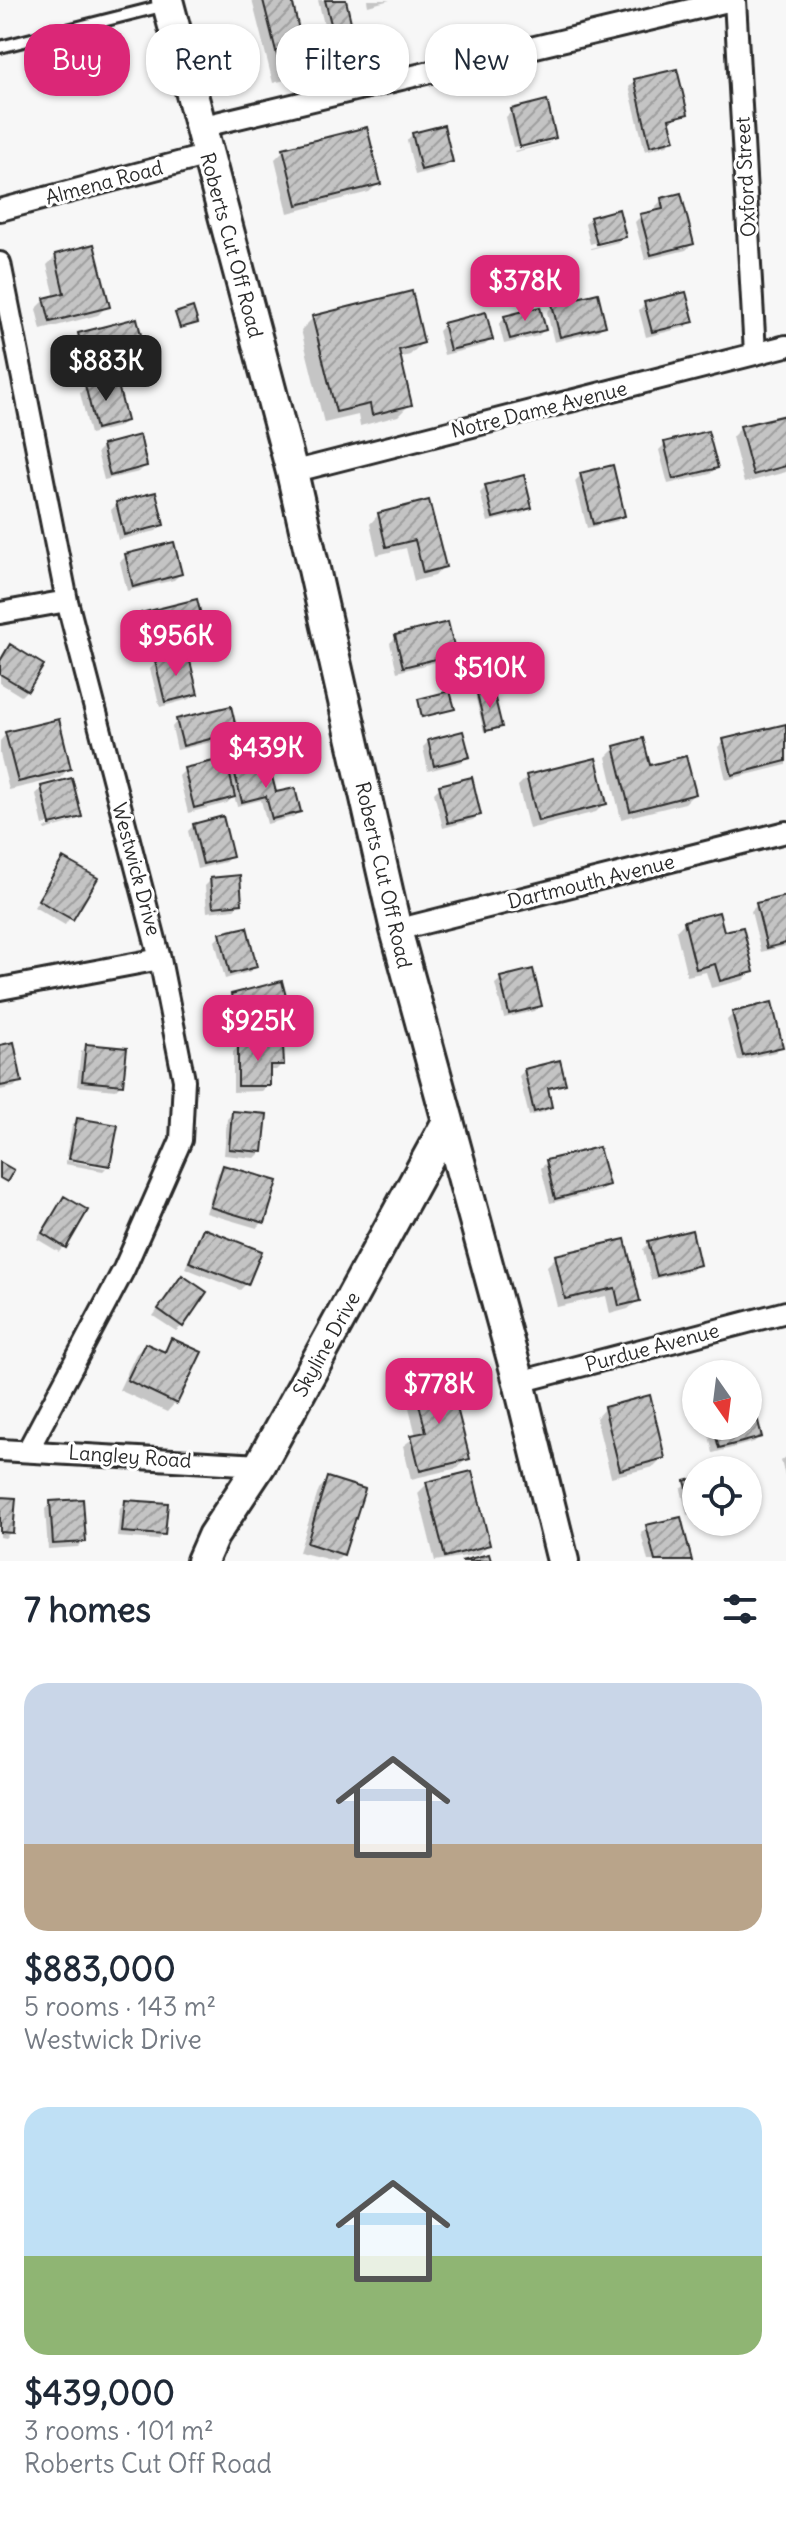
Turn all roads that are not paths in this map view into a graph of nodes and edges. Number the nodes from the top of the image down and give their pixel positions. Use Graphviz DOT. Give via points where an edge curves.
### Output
graph roads {
  1 [pos="734,0"];
  2 [pos="167,2"];
  3 [pos="0,47"];
  4 [pos="204,141"];
  5 [pos="0,210"];
  6 [pos="0,263"];
  7 [pos="786,346"];
  8 [pos="755,353"];
  9 [pos="292,472"];
  10 [pos="67,601"];
  11 [pos="0,613"];
  12 [pos="786,832"];
  13 [pos="396,930"];
  14 [pos="160,959"];
  15 [pos="0,989"];
  16 [pos="446,1125"];
  17 [pos="786,1312"];
  18 [pos="519,1382"];
  19 [pos="0,1450"];
  20 [pos="28,1450"];
  21 [pos="260,1465"];
  22 [pos="202,1561"];
  23 [pos="563,1561"];
  1 -- 4 [label="street, Almena Road"];
  1 -- 8 [label="street, Oxford Street"];
  2 -- 3 [label="lane"];
  2 -- 4 [label="street, Roberts Cut Off Road"];
  4 -- 5 [label="street, Almena Road"];
  4 -- 9 [label="street, Roberts Cut Off Road"];
  6 -- 10 [label="street, Westwick Drive"];
  7 -- 8 [label="street, Notre Dame Avenue"];
  8 -- 9 [label="street, Notre Dame Avenue"];
  9 -- 13 [label="street, Roberts Cut Off Road"];
  10 -- 11 [label="street"];
  10 -- 14 [label="street, Westwick Drive"];
  12 -- 13 [label="street, Dartmouth Avenue"];
  13 -- 16 [label="street, Roberts Cut Off Road"];
  14 -- 15 [label="street"];
  14 -- 20 [label="street, Westwick Drive" via="184,1080 181,1140 124,1269"];
  16 -- 18 [label="street, Roberts Cut Off Road"];
  16 -- 21 [label="street, Skyline Drive"];
  17 -- 18 [label="street, Purdue Avenue"];
  18 -- 23 [label="street, Roberts Cut Off Road"];
  19 -- 20 [label="street, Langley Road"];
  20 -- 21 [label="street, Langley Road"];
  21 -- 22 [label="street, Skyline Drive"];
}
